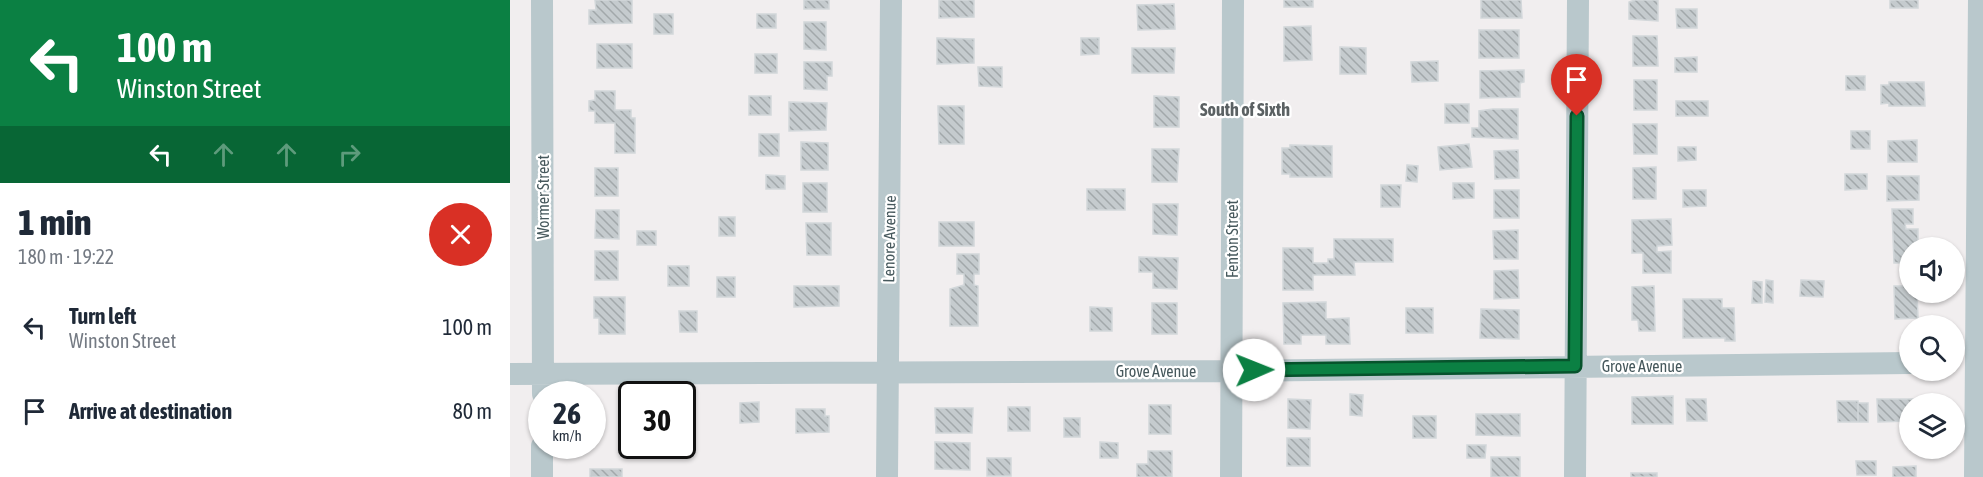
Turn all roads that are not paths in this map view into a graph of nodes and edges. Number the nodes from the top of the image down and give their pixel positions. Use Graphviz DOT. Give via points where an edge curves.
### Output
graph roads {
  1 [pos="542,0"];
  2 [pos="891,0"];
  3 [pos="1233,0"];
  4 [pos="1578,0"];
  5 [pos="1979,0"];
  6 [pos="1899,363"];
  7 [pos="1971,363"];
  8 [pos="1575,366"];
  9 [pos="1232,371"];
  10 [pos="888,373"];
  11 [pos="510,374"];
  12 [pos="533,381"];
  13 [pos="543,381"];
  14 [pos="606,382"];
  15 [pos="542,459"];
  16 [pos="542,477"];
  17 [pos="887,477"];
  18 [pos="1231,477"];
  19 [pos="1575,477"];
  20 [pos="1975,477"];
  1 -- 13 [label="street, Wormer Street"];
  2 -- 10 [label="street, Lenore Avenue"];
  3 -- 9 [label="street, Fenton Street"];
  4 -- 8 [label="street"];
  5 -- 7 [label="street"];
  6 -- 8 [label="street, Grove Avenue"];
  7 -- 20 [label="street"];
  8 -- 9 [label="street, Grove Avenue"];
  8 -- 19 [label="street"];
  9 -- 10 [label="street, Grove Avenue"];
  9 -- 18 [label="street, Fenton Street"];
  10 -- 14 [label="street, Grove Avenue"];
  10 -- 17 [label="street, Lenore Avenue"];
  11 -- 12 [label="street, Grove Avenue"];
  15 -- 16 [label="street"];
}
